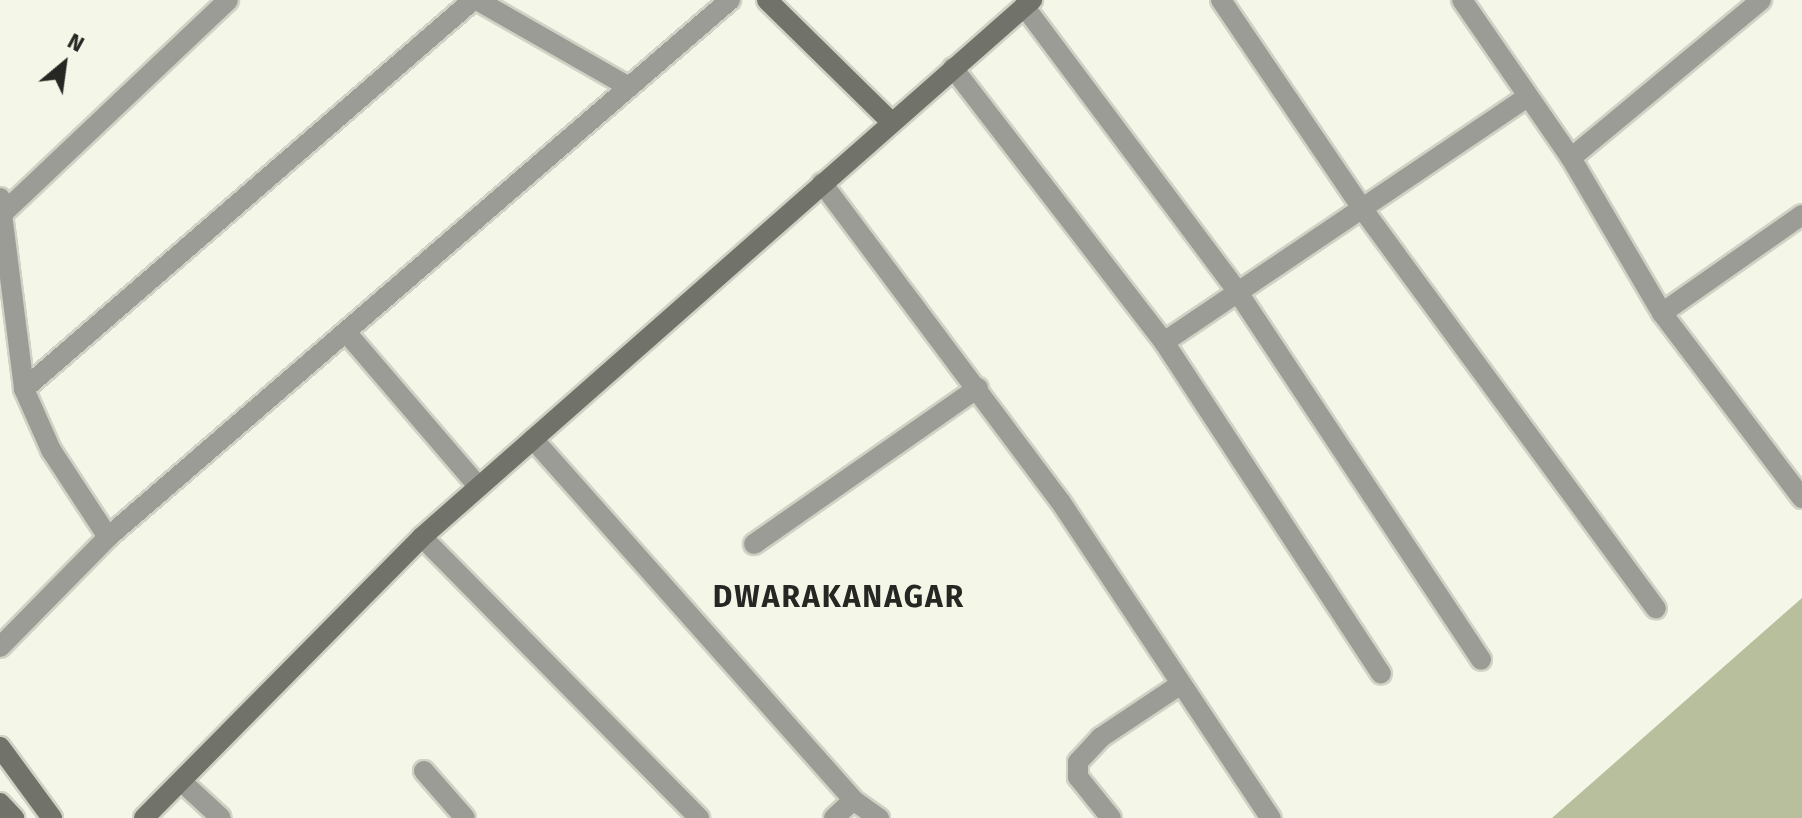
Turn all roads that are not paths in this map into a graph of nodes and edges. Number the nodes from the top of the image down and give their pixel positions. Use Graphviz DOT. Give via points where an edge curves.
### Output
graph roads {
  1 [pos="228,0"];
  2 [pos="475,0"];
  3 [pos="730,0"];
  4 [pos="767,0"];
  5 [pos="1221,0"];
  6 [pos="1462,0"];
  7 [pos="1761,0"];
  8 [pos="1028,3"];
  9 [pos="953,68"];
  10 [pos="629,87"];
  11 [pos="1527,97"];
  12 [pos="891,122"];
  13 [pos="1571,158"];
  14 [pos="822,183"];
  15 [pos="1,206"];
  16 [pos="1361,207"];
  17 [pos="1802,215"];
  18 [pos="1237,291"];
  19 [pos="1662,313"];
  20 [pos="346,332"];
  21 [pos="1164,342"];
  22 [pos="978,388"];
  23 [pos="24,389"];
  24 [pos="533,439"];
  25 [pos="479,487"];
  26 [pos="1802,498"];
  27 [pos="108,537"];
  28 [pos="422,537"];
  29 [pos="754,544"];
  30 [pos="1656,608"];
  31 [pos="0,647"];
  32 [pos="1481,660"];
  33 [pos="1381,673"];
  34 [pos="1178,686"];
  35 [pos="0,747"];
  36 [pos="424,771"];
  37 [pos="181,781"];
  38 [pos="853,800"];
  39 [pos="0,803"];
  40 [pos="14,818"];
  41 [pos="52,818"];
  42 [pos="144,818"];
  43 [pos="221,818"];
  44 [pos="465,818"];
  45 [pos="699,818"];
  46 [pos="834,818"];
  47 [pos="879,818"];
  48 [pos="1111,818"];
  49 [pos="1271,818"];
  1 -- 15 [label="street"];
  2 -- 10 [label="street"];
  2 -- 23 [label="street"];
  3 -- 10 [label="street"];
  4 -- 12 [label="street"];
  5 -- 16 [label="street"];
  6 -- 11 [label="street"];
  7 -- 13 [label="street"];
  8 -- 9 [label="street"];
  8 -- 18 [label="street"];
  9 -- 12 [label="street"];
  9 -- 21 [label="street"];
  10 -- 20 [label="street"];
  11 -- 13 [label="street"];
  11 -- 16 [label="street"];
  12 -- 14 [label="street"];
  13 -- 19 [label="street"];
  14 -- 22 [label="street"];
  14 -- 24 [label="street"];
  15 -- 23 [label="street"];
  16 -- 18 [label="street"];
  16 -- 30 [label="street"];
  17 -- 19 [label="street"];
  18 -- 21 [label="street"];
  18 -- 32 [label="street"];
  19 -- 26 [label="street"];
  20 -- 25 [label="street"];
  20 -- 27 [label="street"];
  21 -- 33 [label="street"];
  22 -- 29 [label="street"];
  22 -- 34 [label="street"];
  23 -- 27 [label="street" via="51,450"];
  24 -- 25 [label="street"];
  24 -- 38 [label="street"];
  25 -- 28 [label="street"];
  27 -- 31 [label="street"];
  28 -- 37 [label="street"];
  28 -- 45 [label="street"];
  34 -- 48 [label="street" via="1100,738 1078,762 1078,777"];
  34 -- 49 [label="street"];
  35 -- 41 [label="street"];
  36 -- 44 [label="street"];
  37 -- 42 [label="street"];
  37 -- 43 [label="street"];
  38 -- 46 [label="street"];
  38 -- 47 [label="street"];
  39 -- 40 [label="street"];
}
